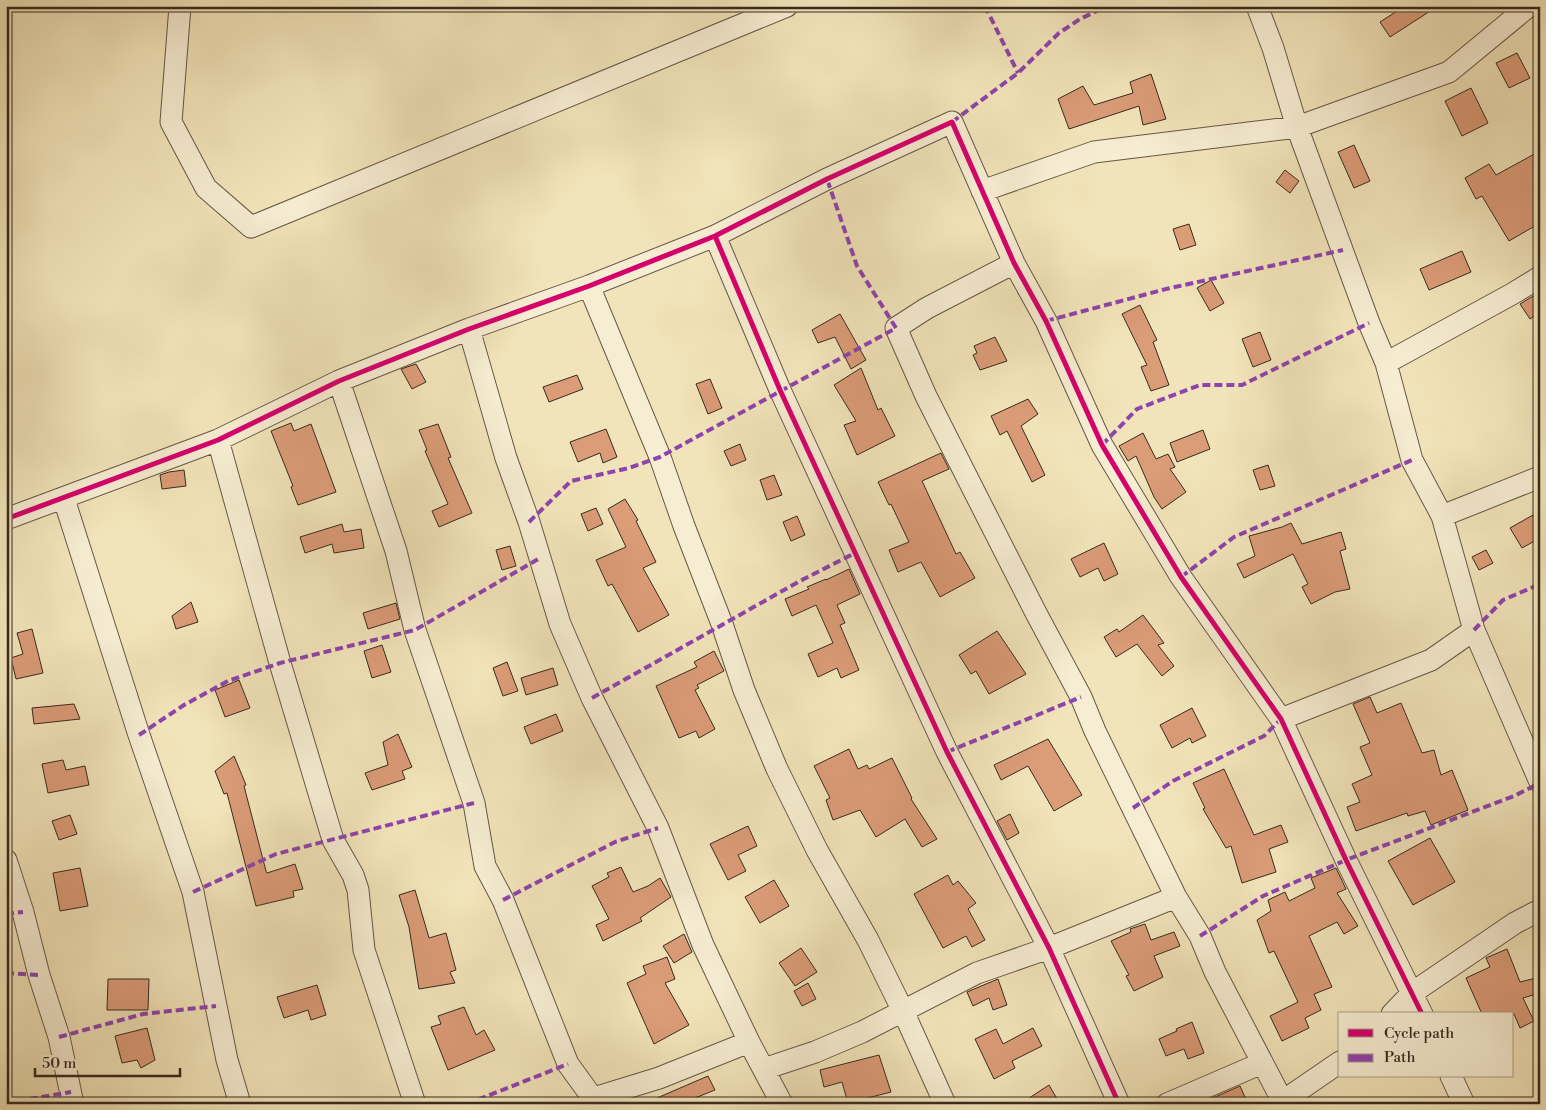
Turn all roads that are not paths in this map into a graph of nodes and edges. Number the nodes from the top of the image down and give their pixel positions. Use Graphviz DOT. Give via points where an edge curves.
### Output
graph roads {
  1 [pos="180,6"];
  2 [pos="787,6"];
  3 [pos="1257,6"];
  4 [pos="1529,6"];
  5 [pos="1298,127"];
  6 [pos="982,191"];
  7 [pos="715,236"];
  8 [pos="1014,263"];
  9 [pos="1540,277"];
  10 [pos="590,286"];
  11 [pos="468,329"];
  12 [pos="1386,363"];
  13 [pos="339,381"];
  14 [pos="218,440"];
  15 [pos="1540,478"];
  16 [pos="64,499"];
  17 [pos="1442,516"];
  18 [pos="6,520"];
  19 [pos="1474,630"];
  20 [pos="1281,719"];
  21 [pos="1539,774"];
  22 [pos="6,860"];
  23 [pos="1176,896"];
  24 [pos="1540,910"];
  25 [pos="1048,948"];
  26 [pos="1412,994"];
  27 [pos="903,1010"];
  28 [pos="1394,1012"];
  29 [pos="1421,1012"];
  30 [pos="749,1042"];
  31 [pos="1262,1063"];
  32 [pos="1338,1063"];
  33 [pos="764,1069"];
  34 [pos="1452,1078"];
  35 [pos="596,1101"];
  36 [pos="1283,1102"];
  37 [pos="73,1104"];
  38 [pos="240,1104"];
  39 [pos="414,1104"];
  40 [pos="782,1104"];
  41 [pos="945,1104"];
  42 [pos="1119,1104"];
  43 [pos="1167,1104"];
  44 [pos="1464,1104"];
  1 -- 2 [label="street" via="171,122 206,188 251,227"];
  3 -- 5 [label="street"];
  4 -- 5 [label="street" via="1449,72"];
  5 -- 6 [label="street" via="1094,152"];
  5 -- 12 [label="street"];
  6 -- 7 [label="street" via="952,122"];
  6 -- 8 [label="street"];
  7 -- 10 [label="street"];
  7 -- 25 [label="street" via="780,390 942,743"];
  8 -- 20 [label="street" via="1046,321 1102,445 1181,577"];
  8 -- 23 [label="street" via="927,308 896,328 926,396 1081,697"];
  9 -- 12 [label="street"];
  10 -- 11 [label="street"];
  10 -- 27 [label="street" via="660,457 744,690 777,769"];
  11 -- 13 [label="street"];
  11 -- 30 [label="street" via="560,624 592,698 658,828 703,945"];
  12 -- 17 [label="street" via="1412,460"];
  13 -- 14 [label="street"];
  13 -- 35 [label="street" via="396,551 415,630 474,803 485,866 503,900 568,1064"];
  14 -- 16 [label="street"];
  14 -- 39 [label="street" via="332,840 358,890 364,950"];
  15 -- 17 [label="street"];
  16 -- 18 [label="street"];
  16 -- 38 [label="street" via="139,735 194,892 227,1060"];
  17 -- 19 [label="street"];
  19 -- 20 [label="street" via="1431,660"];
  19 -- 21 [label="street"];
  20 -- 26 [label="street"];
  22 -- 37 [label="street" via="59,1037"];
  23 -- 25 [label="street"];
  23 -- 31 [label="street" via="1200,936"];
  24 -- 26 [label="street" via="1515,923"];
  25 -- 27 [label="street" via="977,973"];
  25 -- 42 [label="street"];
  26 -- 28 [label="street"];
  26 -- 29 [label="street"];
  27 -- 33 [label="street" via="815,1052"];
  27 -- 41 [label="street"];
  30 -- 33 [label="street"];
  30 -- 35 [label="street"];
  31 -- 36 [label="street"];
  31 -- 43 [label="street"];
  32 -- 36 [label="street"];
  33 -- 40 [label="street"];
  34 -- 44 [label="street"];
}
